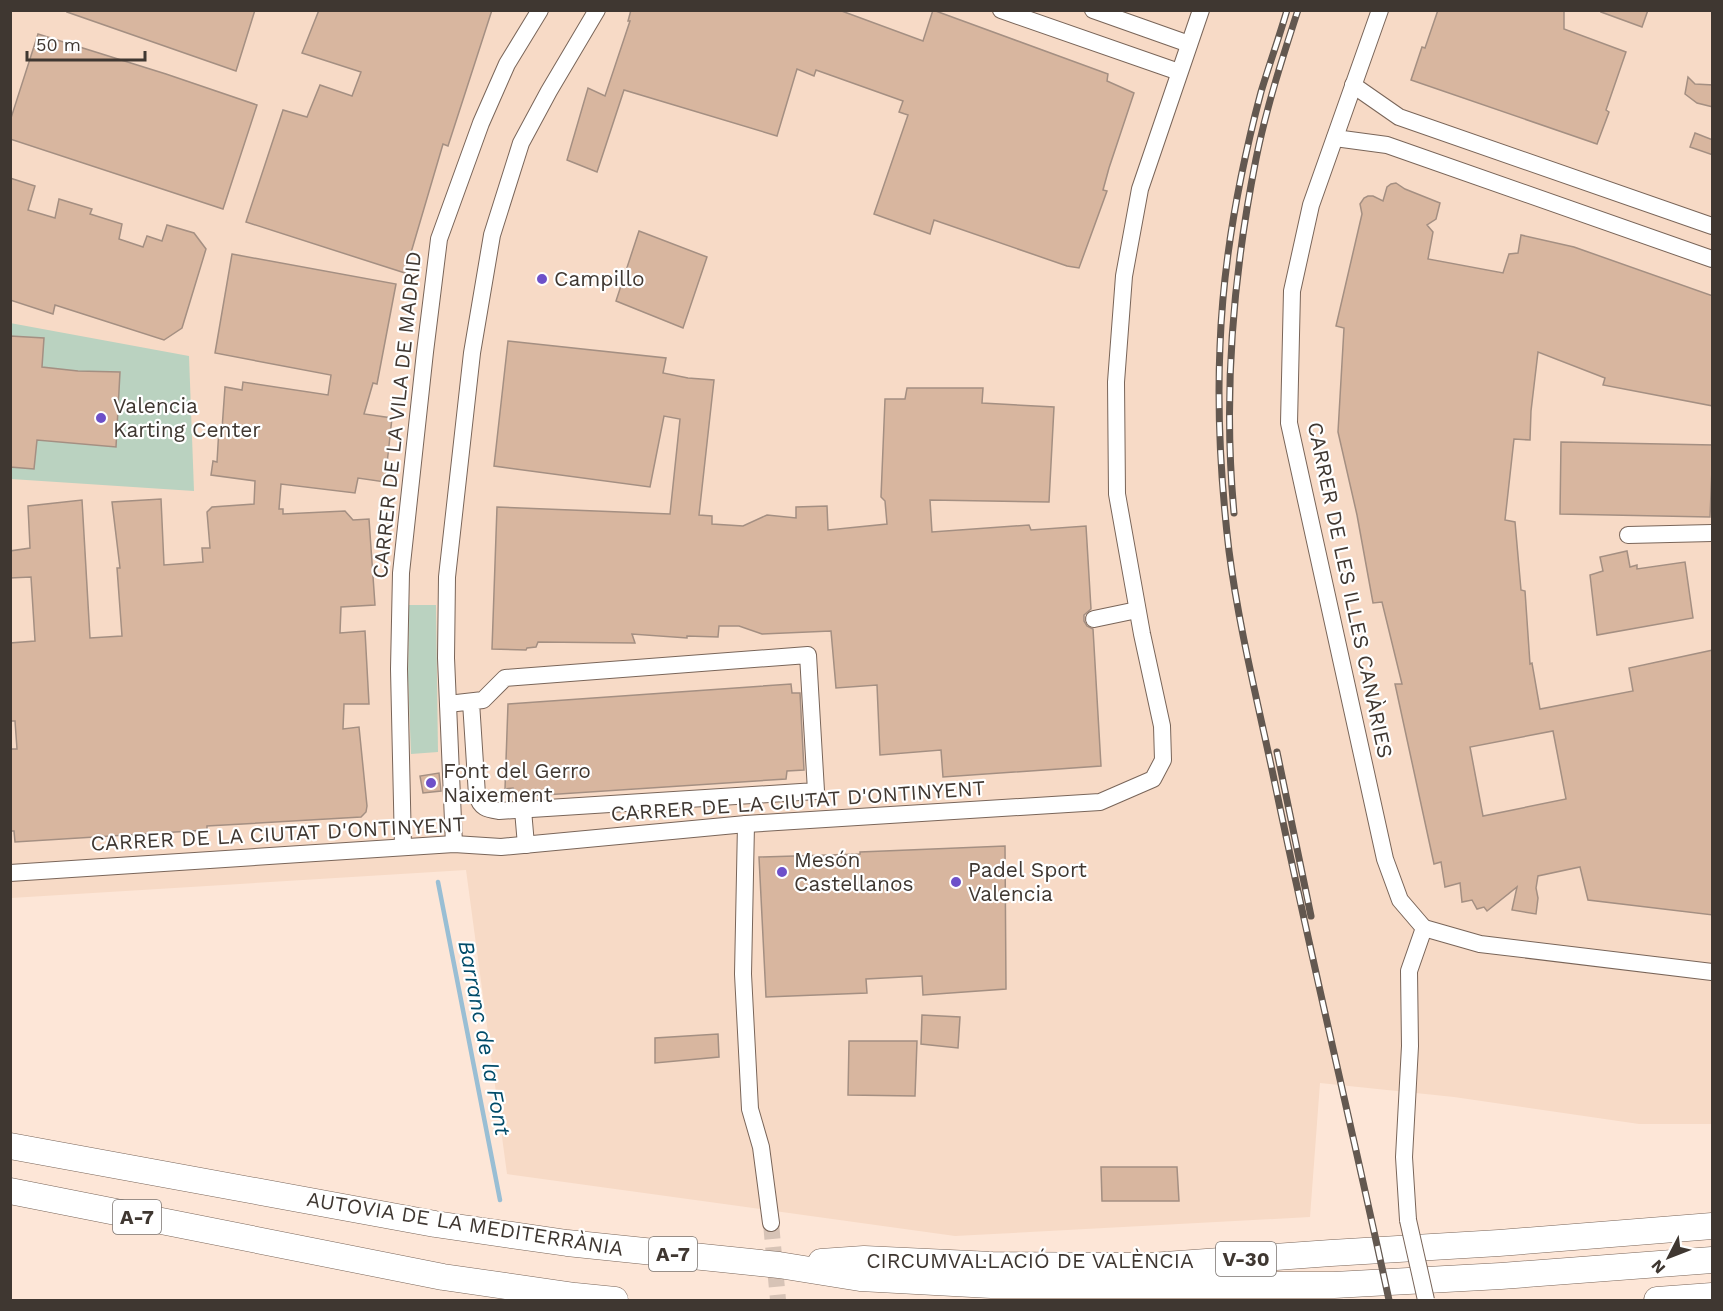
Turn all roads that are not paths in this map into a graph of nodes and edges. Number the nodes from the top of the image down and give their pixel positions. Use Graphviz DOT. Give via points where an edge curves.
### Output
graph roads {
  1 [pos="540,10"];
  2 [pos="597,10"];
  3 [pos="1001,10"];
  4 [pos="1093,10"];
  5 [pos="1201,10"];
  6 [pos="1380,10"];
  7 [pos="1190,44"];
  8 [pos="1179,72"];
  9 [pos="1353,86"];
  10 [pos="1335,138"];
  11 [pos="1713,226"];
  12 [pos="1713,259"];
  13 [pos="1713,533"];
  14 [pos="1628,535"];
  15 [pos="1137,610"];
  16 [pos="1094,620"];
  17 [pos="471,702"];
  18 [pos="448,704"];
  19 [pos="523,810"];
  20 [pos="746,824"];
  21 [pos="454,844"];
  22 [pos="526,846"];
  23 [pos="403,847"];
  24 [pos="10,873"];
  25 [pos="1424,928"];
  26 [pos="1713,972"];
  27 [pos="10,1146"];
  28 [pos="10,1191"];
  29 [pos="10,1196"];
  30 [pos="103,1210"];
  31 [pos="771,1222"];
  32 [pos="1713,1226"];
  33 [pos="1713,1260"];
  34 [pos="779,1265"];
  35 [pos="1713,1296"];
  36 [pos="615,1300"];
  37 [pos="1426,1300"];
  38 [pos="1657,1300"];
  1 -- 23 [label="street, CARRER DE LA VILA DE MADRID" via="507,64 485,113 439,239 401,573"];
  2 -- 18 [label="street" via="521,143 492,235 472,353 447,577"];
  3 -- 8 [label="street"];
  4 -- 7 [label="street"];
  5 -- 7 [label="street"];
  6 -- 9 [label="street, CARRER DE LES ILLES CANÀRIES"];
  7 -- 8 [label="street"];
  8 -- 15 [label="street" via="1140,189 1124,276 1116,382 1117,494"];
  9 -- 10 [label="street, CARRER DE LES ILLES CANÀRIES"];
  9 -- 11 [label="street" via="1399,117"];
  10 -- 12 [label="street" via="1387,145"];
  10 -- 25 [label="street, CARRER DE LES ILLES CANÀRIES" via="1311,205 1292,291 1289,423 1385,859 1400,900"];
  13 -- 14 [label="street"];
  15 -- 16 [label="street"];
  15 -- 20 [label="street, CARRER DE LA CIUTAT D'ONTINYENT" via="1162,726 1163,760 1153,779 1100,802"];
  17 -- 18 [label="street"];
  17 -- 19 [label="street" via="479,803 486,809"];
  17 -- 19 [label="street" via="483,700 505,678 808,655 816,791"];
  18 -- 21 [label="street"];
  19 -- 22 [label="street"];
  20 -- 22 [label="street, CARRER DE LA CIUTAT D'ONTINYENT"];
  20 -- 31 [label="street" via="742,974 750,1110 761,1147"];
  21 -- 22 [label="street, CARRER DE LA CIUTAT D'ONTINYENT"];
  21 -- 23 [label="street, CARRER DE LA CIUTAT D'ONTINYENT"];
  23 -- 24 [label="street, CARRER DE LA CIUTAT D'ONTINYENT"];
  25 -- 26 [label="street" via="1480,944"];
  25 -- 37 [label="street, bridge" via="1410,971 1404,1157 1408,1220"];
  27 -- 34 [label="highway, AUTOVIA DE LA MEDITERRÀNIA / A-7" via="435,1224 567,1243"];
  28 -- 30 [label="highway, A-7"];
  29 -- 30 [label="highway"];
  30 -- 36 [label="highway, A-7" via="443,1277"];
  32 -- 34 [label="highway, CIRCUMVAL·LACIÓ DE VALÈNCIA / V-30" via="1151,1266 864,1259"];
  33 -- 34 [label="highway, AUTOVIA DE LA MEDITERRÀNIA / A-7" via="1334,1285 991,1285 860,1278"];
  35 -- 38 [label="highway"];
}
